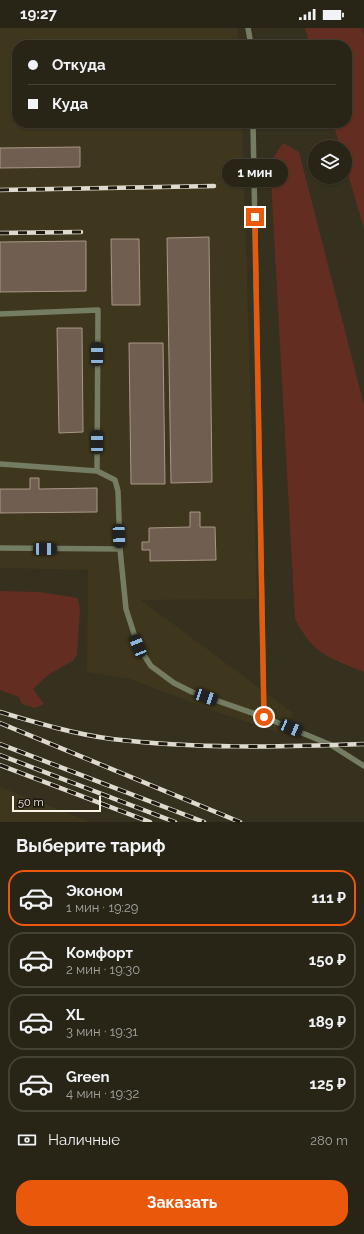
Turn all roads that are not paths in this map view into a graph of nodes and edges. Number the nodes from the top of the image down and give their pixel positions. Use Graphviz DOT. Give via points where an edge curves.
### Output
graph roads {
  1 [pos="248,28"];
  2 [pos="250,40"];
  3 [pos="253,128"];
  4 [pos="0,314"];
  5 [pos="0,464"];
  6 [pos="96,471"];
  7 [pos="0,548"];
  8 [pos="120,549"];
  9 [pos="264,717"];
  10 [pos="364,766"];
  1 -- 2 [label="lane"];
  3 -- 9 [label="lane"];
  4 -- 6 [label="lane" via="98,310"];
  5 -- 6 [label="lane"];
  6 -- 8 [label="lane" via="111,477 117,485"];
  7 -- 8 [label="lane"];
  8 -- 9 [label="lane" via="122,592 129,622 138,646 151,666 174,683 192,692"];
  9 -- 10 [label="lane" via="331,745"];
}
